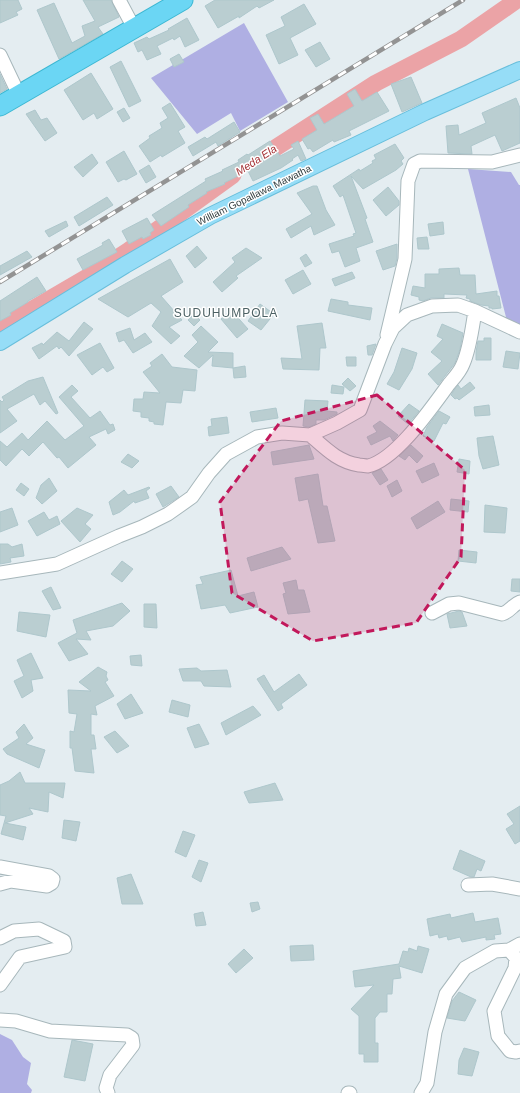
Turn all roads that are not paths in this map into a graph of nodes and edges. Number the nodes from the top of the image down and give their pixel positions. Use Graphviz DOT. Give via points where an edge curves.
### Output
graph roads {
  1 [pos="119,0"];
  2 [pos="184,0"];
  3 [pos="134,28"];
  4 [pos="0,55"];
  5 [pos="520,70"];
  6 [pos="19,94"];
  7 [pos="0,106"];
  8 [pos="520,155"];
  9 [pos="475,310"];
  10 [pos="520,332"];
  11 [pos="0,342"];
  12 [pos="385,344"];
  13 [pos="310,434"];
  14 [pos="0,573"];
  15 [pos="520,602"];
  16 [pos="432,613"];
  17 [pos="0,867"];
  18 [pos="0,884"];
  19 [pos="468,885"];
  20 [pos="520,889"];
  21 [pos="0,938"];
  22 [pos="514,947"];
  23 [pos="0,985"];
  24 [pos="0,1020"];
  25 [pos="520,1051"];
  26 [pos="108,1093"];
  27 [pos="421,1093"];
  1 -- 3 [label="street"];
  2 -- 3 [label="highway"];
  3 -- 6 [label="highway"];
  4 -- 6 [label="street"];
  5 -- 11 [label="main road, William Gopallawa Mawatha" via="398,125 210,216 131,261"];
  6 -- 7 [label="highway"];
  8 -- 12 [label="street" via="492,162 420,161 414,164 408,181 405,259"];
  9 -- 10 [label="street"];
  9 -- 12 [label="street" via="458,305 432,306 407,316 393,328"];
  9 -- 13 [label="street" via="469,348 463,366 400,445 384,459 367,466 350,464 332,454"];
  12 -- 13 [label="street" via="360,410"];
  13 -- 14 [label="street" via="282,433 258,437 226,454 192,497 168,514 58,564"];
  15 -- 16 [label="street" via="502,614 458,603 449,604"];
  17 -- 18 [label="street" via="49,876 53,879 47,886 11,881"];
  19 -- 20 [label="street" via="492,884"];
  21 -- 23 [label="street" via="14,931 40,929 64,941 65,947 20,957"];
  22 -- 25 [label="street" via="515,968 494,1011 498,1036 510,1051"];
  22 -- 27 [label="street" via="495,951 465,968 446,994 435,1032 427,1083"];
  24 -- 26 [label="street" via="16,1021 50,1031 127,1035 132,1038 133,1045 110,1075 106,1088"];
}
